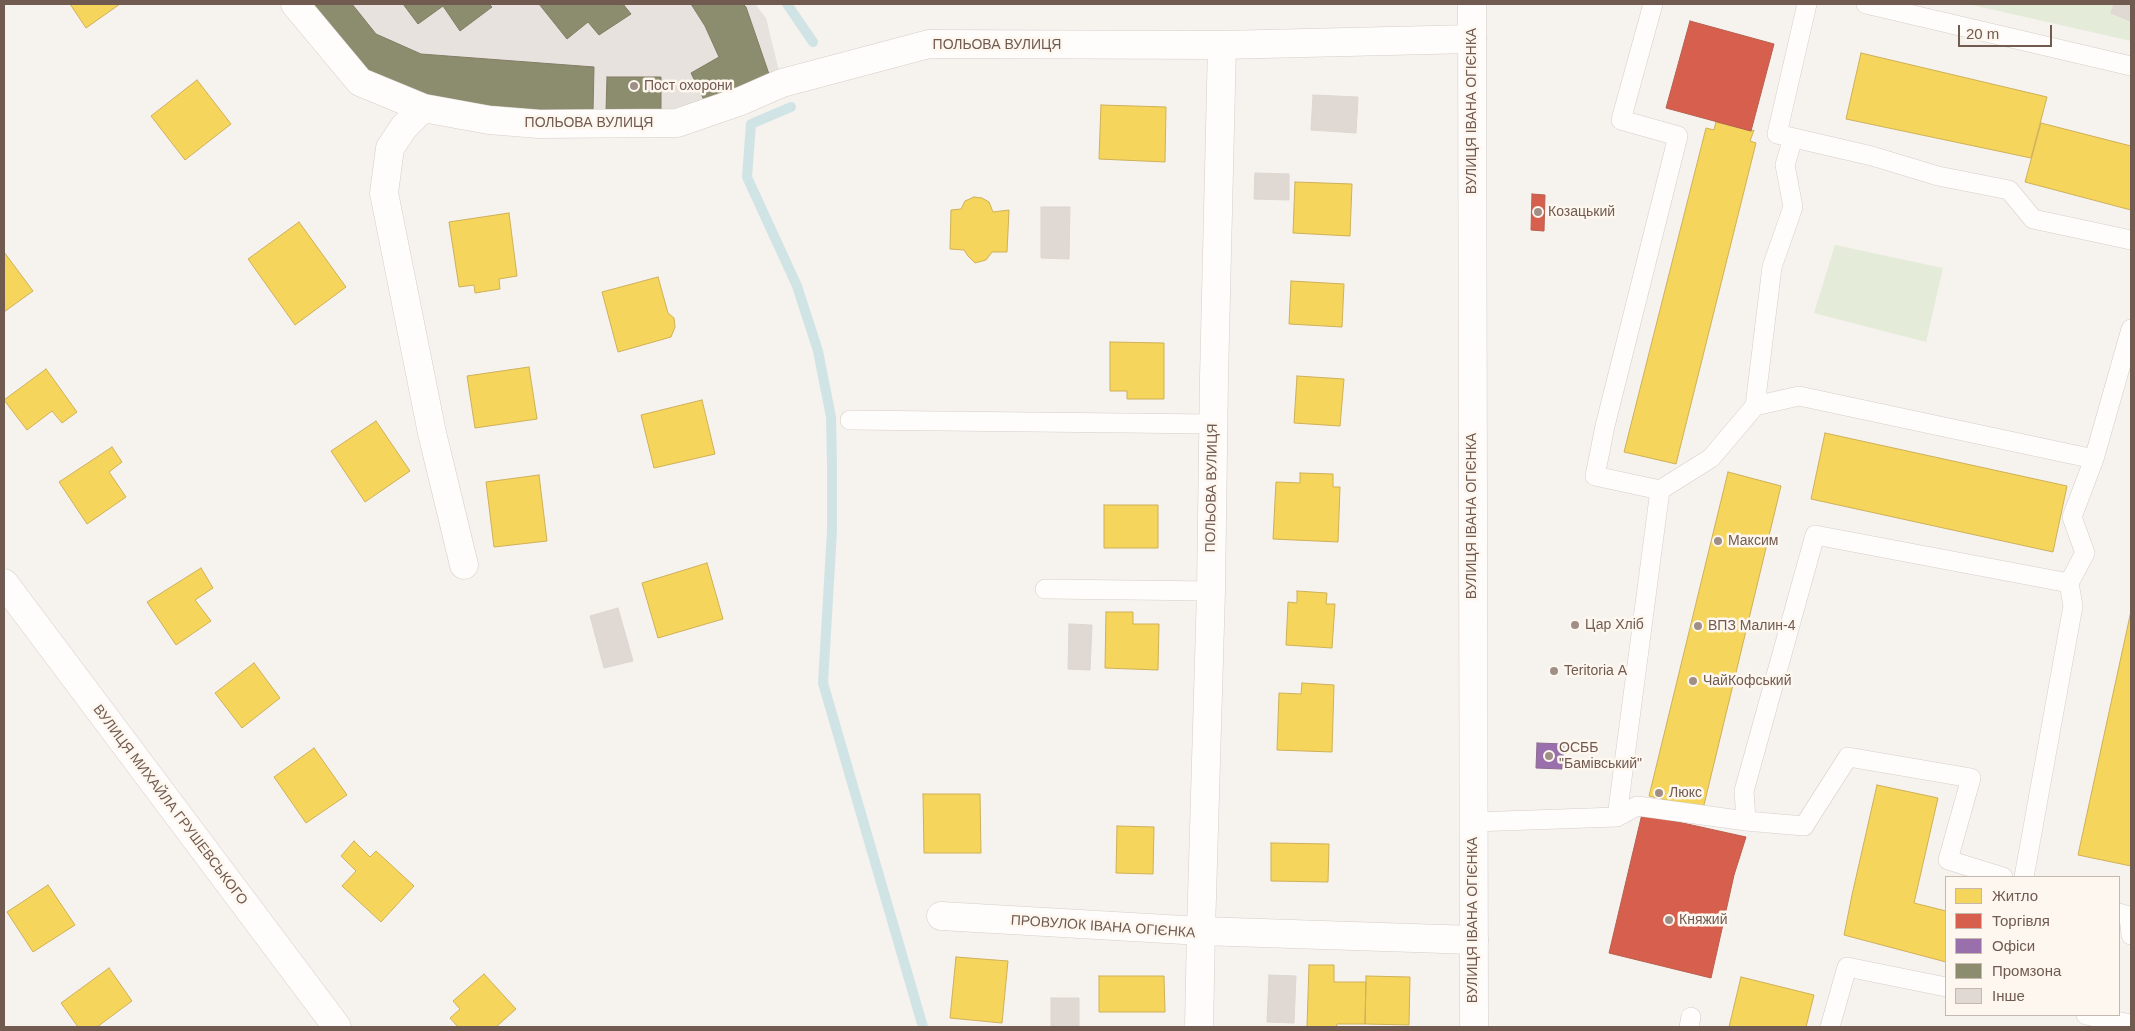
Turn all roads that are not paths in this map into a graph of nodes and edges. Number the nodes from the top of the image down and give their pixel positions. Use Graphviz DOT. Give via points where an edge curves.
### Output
graph roads {
  1 [pos="295,4"];
  2 [pos="1472,4"];
  3 [pos="1653,4"];
  4 [pos="1807,4"];
  5 [pos="1866,4"];
  6 [pos="1472,39"];
  7 [pos="1222,45"];
  8 [pos="2131,66"];
  9 [pos="423,108"];
  10 [pos="1793,138"];
  11 [pos="2131,240"];
  12 [pos="2131,329"];
  13 [pos="1755,406"];
  14 [pos="850,420"];
  15 [pos="1213,424"];
  16 [pos="2094,459"];
  17 [pos="1660,490"];
  18 [pos="464,564"];
  19 [pos="4,583"];
  20 [pos="2069,583"];
  21 [pos="1045,589"];
  22 [pos="1211,592"];
  23 [pos="1617,817"];
  24 [pos="1746,821"];
  25 [pos="1473,822"];
  26 [pos="2000,876"];
  27 [pos="2024,876"];
  28 [pos="2126,914"];
  29 [pos="941,916"];
  30 [pos="1201,932"];
  31 [pos="2131,935"];
  32 [pos="1474,940"];
  33 [pos="1945,987"];
  34 [pos="2091,1016"];
  35 [pos="2131,1024"];
  36 [pos="337,1027"];
  37 [pos="1199,1027"];
  38 [pos="1474,1027"];
  39 [pos="1830,1027"];
  1 -- 9 [label="street" via="360,82"];
  2 -- 6 [label="street, ВУЛИЦЯ ІВАНА ОГІЄНКА"];
  3 -- 17 [label="lane" via="1621,120 1678,136 1595,476"];
  4 -- 10 [label="lane" via="1777,134"];
  5 -- 8 [label="lane"];
  6 -- 7 [label="street, ПОЛЬОВА ВУЛИЦЯ"];
  6 -- 25 [label="street, ВУЛИЦЯ ІВАНА ОГІЄНКА"];
  7 -- 9 [label="street, ПОЛЬОВА ВУЛИЦЯ" via="929,44 782,83 678,123 539,124 489,120"];
  7 -- 15 [label="street, ПОЛЬОВА ВУЛИЦЯ"];
  9 -- 18 [label="street" via="404,127 390,148 384,193 432,433"];
  10 -- 11 [label="lane" via="1872,156 1938,176 2009,190 2033,219"];
  10 -- 13 [label="lane" via="1785,166 1794,207 1772,267"];
  12 -- 16 [label="lane"];
  13 -- 16 [label="lane" via="1799,396"];
  13 -- 17 [label="lane" via="1711,458"];
  14 -- 15 [label="lane"];
  15 -- 22 [label="street, ПОЛЬОВА ВУЛИЦЯ"];
  16 -- 20 [label="lane" via="2072,516 2085,552"];
  17 -- 23 [label="lane"];
  19 -- 36 [label="street, ВУЛИЦЯ МИХАЙЛА ГРУШЕВСЬКОГО"];
  20 -- 24 [label="lane" via="1815,535 1744,791"];
  20 -- 27 [label="lane" via="2073,606"];
  21 -- 22 [label="lane"];
  22 -- 30 [label="street, ПОЛЬОВА ВУЛИЦЯ"];
  23 -- 24 [label="lane" via="1637,806"];
  23 -- 25 [label="lane"];
  24 -- 26 [label="lane" via="1804,826 1848,757 1971,778 1948,860"];
  25 -- 32 [label="street, ВУЛИЦЯ ІВАНА ОГІЄНКА"];
  28 -- 31 [label="lane"];
  29 -- 30 [label="street, ПРОВУЛОК ІВАНА ОГІЄНКА"];
  30 -- 32 [label="street"];
  30 -- 37 [label="street, ПРОВУЛОК ІВАНА ОГІЄНКА"];
  32 -- 38 [label="street, ВУЛИЦЯ ІВАНА ОГІЄНКА"];
  33 -- 39 [label="lane" via="1847,967"];
  34 -- 35 [label="lane"];
}
